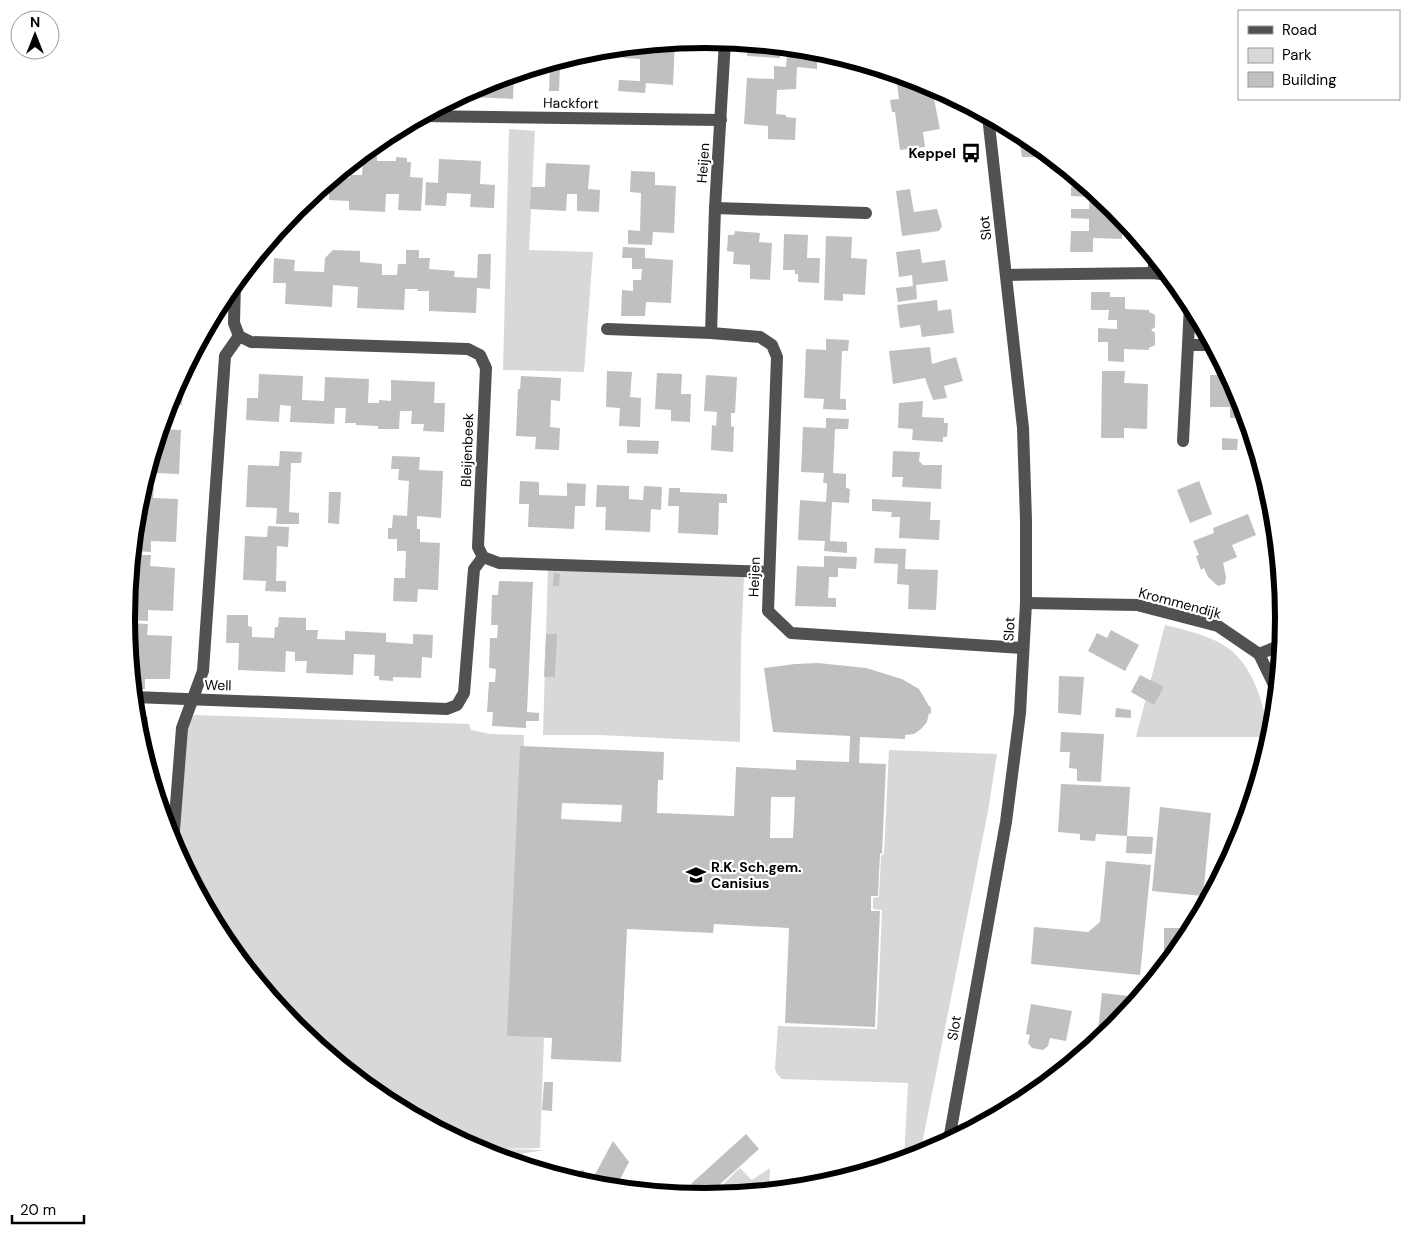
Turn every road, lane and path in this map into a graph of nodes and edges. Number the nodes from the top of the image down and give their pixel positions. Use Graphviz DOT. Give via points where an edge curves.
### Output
graph roads {
  1 [pos="724,49"];
  2 [pos="434,116"];
  3 [pos="720,120"];
  4 [pos="989,123"];
  5 [pos="715,208"];
  6 [pos="866,213"];
  7 [pos="1153,266"];
  8 [pos="1153,273"];
  9 [pos="1159,274"];
  10 [pos="1006,275"];
  11 [pos="235,296"];
  12 [pos="1189,317"];
  13 [pos="607,329"];
  14 [pos="711,333"];
  15 [pos="239,336"];
  16 [pos="1188,345"];
  17 [pos="1206,345"];
  18 [pos="1183,441"];
  19 [pos="483,557"];
  20 [pos="769,572"];
  21 [pos="1026,603"];
  22 [pos="1023,648"];
  23 [pos="1274,648"];
  24 [pos="1260,654"];
  25 [pos="1271,680"];
  26 [pos="141,697"];
  27 [pos="193,699"];
  28 [pos="174,826"];
  29 [pos="950,1132"];
  1 -- 3 [label="street, Heijen"];
  2 -- 3 [label="street, Hackfort"];
  3 -- 5 [label="street, Heijen"];
  4 -- 10 [label="street, Slot"];
  5 -- 6 [label="street"];
  5 -- 14 [label="street, Heijen"];
  7 -- 8 [label="street"];
  8 -- 9 [label="street"];
  8 -- 10 [label="street"];
  10 -- 21 [label="street, Slot" via="1022,428"];
  11 -- 15 [label="street" via="234,323"];
  12 -- 16 [label="street"];
  13 -- 14 [label="street, Heijen"];
  14 -- 20 [label="street, Heijen" via="760,337 772,345 777,358"];
  15 -- 19 [label="street, Bleijenbeek" via="251,342 468,349 480,356 486,368 478,547"];
  15 -- 27 [label="street, Well" via="225,356 203,671"];
  16 -- 17 [label="street"];
  16 -- 18 [label="street"];
  19 -- 20 [label="street" via="499,563"];
  19 -- 27 [label="street, Well" via="474,569 464,693 457,705 447,709"];
  20 -- 22 [label="street, Heijen" via="768,611 792,633"];
  21 -- 22 [label="street, Slot"];
  21 -- 24 [label="street, Krommendijk" via="1136,605 1218,626"];
  22 -- 29 [label="street, Slot" via="1020,713 1006,822"];
  23 -- 24 [label="street"];
  24 -- 25 [label="street"];
  26 -- 27 [label="street"];
  27 -- 28 [label="street" via="182,728"];
}
